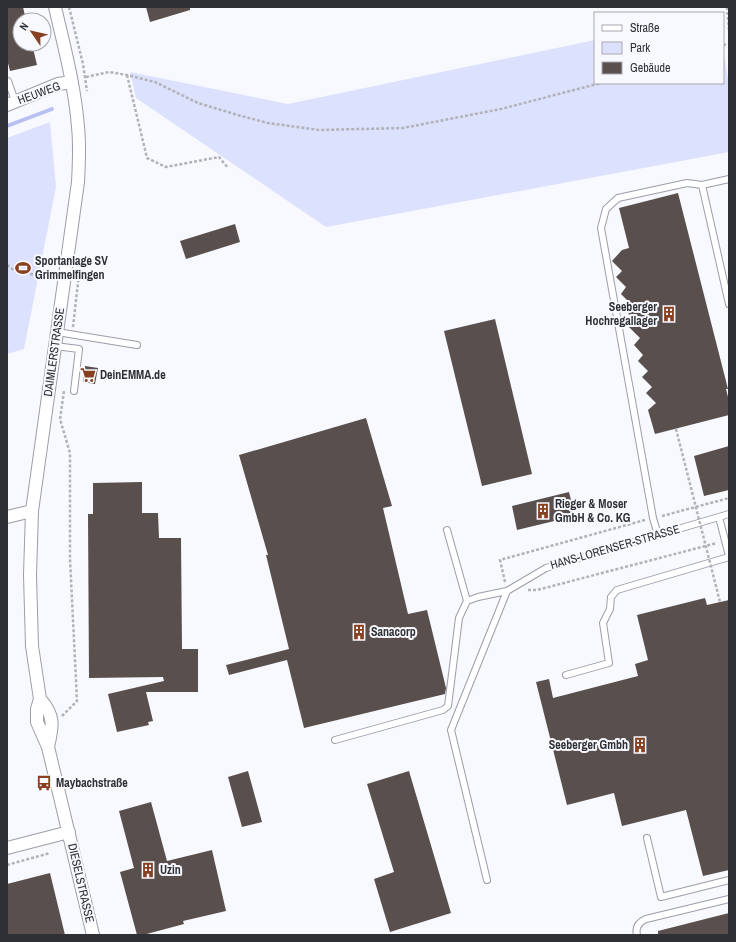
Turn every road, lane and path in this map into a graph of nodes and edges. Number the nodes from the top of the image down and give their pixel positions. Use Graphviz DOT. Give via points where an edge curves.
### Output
graph roads {
  1 [pos="55,7"];
  2 [pos="69,7"];
  3 [pos="727,7"];
  4 [pos="729,30"];
  5 [pos="127,75"];
  6 [pos="8,81"];
  7 [pos="72,82"];
  8 [pos="598,84"];
  9 [pos="11,103"];
  10 [pos="228,168"];
  11 [pos="729,179"];
  12 [pos="702,185"];
  13 [pos="7,266"];
  14 [pos="48,278"];
  15 [pos="729,304"];
  16 [pos="57,332"];
  17 [pos="55,346"];
  18 [pos="137,346"];
  19 [pos="74,391"];
  20 [pos="676,429"];
  21 [pos="32,511"];
  22 [pos="729,514"];
  23 [pos="7,517"];
  24 [pos="718,517"];
  25 [pos="447,530"];
  26 [pos="658,535"];
  27 [pos="729,556"];
  28 [pos="506,591"];
  29 [pos="467,601"];
  30 [pos="720,602"];
  31 [pos="566,675"];
  32 [pos="335,740"];
  33 [pos="69,832"];
  34 [pos="647,838"];
  35 [pos="7,848"];
  36 [pos="50,853"];
  37 [pos="7,865"];
  38 [pos="487,880"];
  39 [pos="729,880"];
  40 [pos="729,899"];
  41 [pos="93,935"];
  42 [pos="637,935"];
  1 -- 7 [label="street, DAIMLERSTRASSE"];
  2 -- 5 [label="path" via="86,77 110,72"];
  3 -- 4 [label="path"];
  5 -- 8 [label="path" via="155,82 198,103 241,116 319,130 403,128 501,108"];
  5 -- 10 [label="path" via="147,158 166,167 219,158"];
  6 -- 9 [label="lane"];
  7 -- 9 [label="street, HEUWEG" via="58,84"];
  7 -- 16 [label="street, DAIMLERSTRASSE" via="78,126 78,182"];
  11 -- 12 [label="lane"];
  12 -- 15 [label="lane"];
  12 -- 26 [label="lane" via="688,183 618,198 606,209 601,228"];
  13 -- 14 [label="path"];
  16 -- 17 [label="street, DAIMLERSTRASSE"];
  16 -- 18 [label="lane"];
  17 -- 19 [label="lane" via="80,349"];
  17 -- 21 [label="street, DAIMLERSTRASSE"];
  20 -- 30 [label="path, bridge"];
  21 -- 23 [label="street"];
  21 -- 33 [label="street, DAIMLERSTRASSE" via="32,646 40,699 37,722 48,747"];
  22 -- 24 [label="lane, HANS-LORENSER-STRASSE"];
  24 -- 26 [label="lane, HANS-LORENSER-STRASSE"];
  24 -- 27 [label="lane"];
  25 -- 29 [label="lane"];
  26 -- 28 [label="lane, HANS-LORENSER-STRASSE" via="546,568"];
  27 -- 31 [label="lane" via="617,590 611,597 610,609 602,623 609,663"];
  28 -- 29 [label="lane, HANS-LORENSER-STRASSE"];
  28 -- 38 [label="lane" via="451,730"];
  29 -- 32 [label="lane" via="460,618 448,706 443,710"];
  33 -- 35 [label="street"];
  33 -- 41 [label="street, DIESELSTRASSE"];
  34 -- 39 [label="lane" via="661,897"];
  36 -- 37 [label="path"];
  40 -- 42 [label="lane" via="646,919 637,927"];
}
